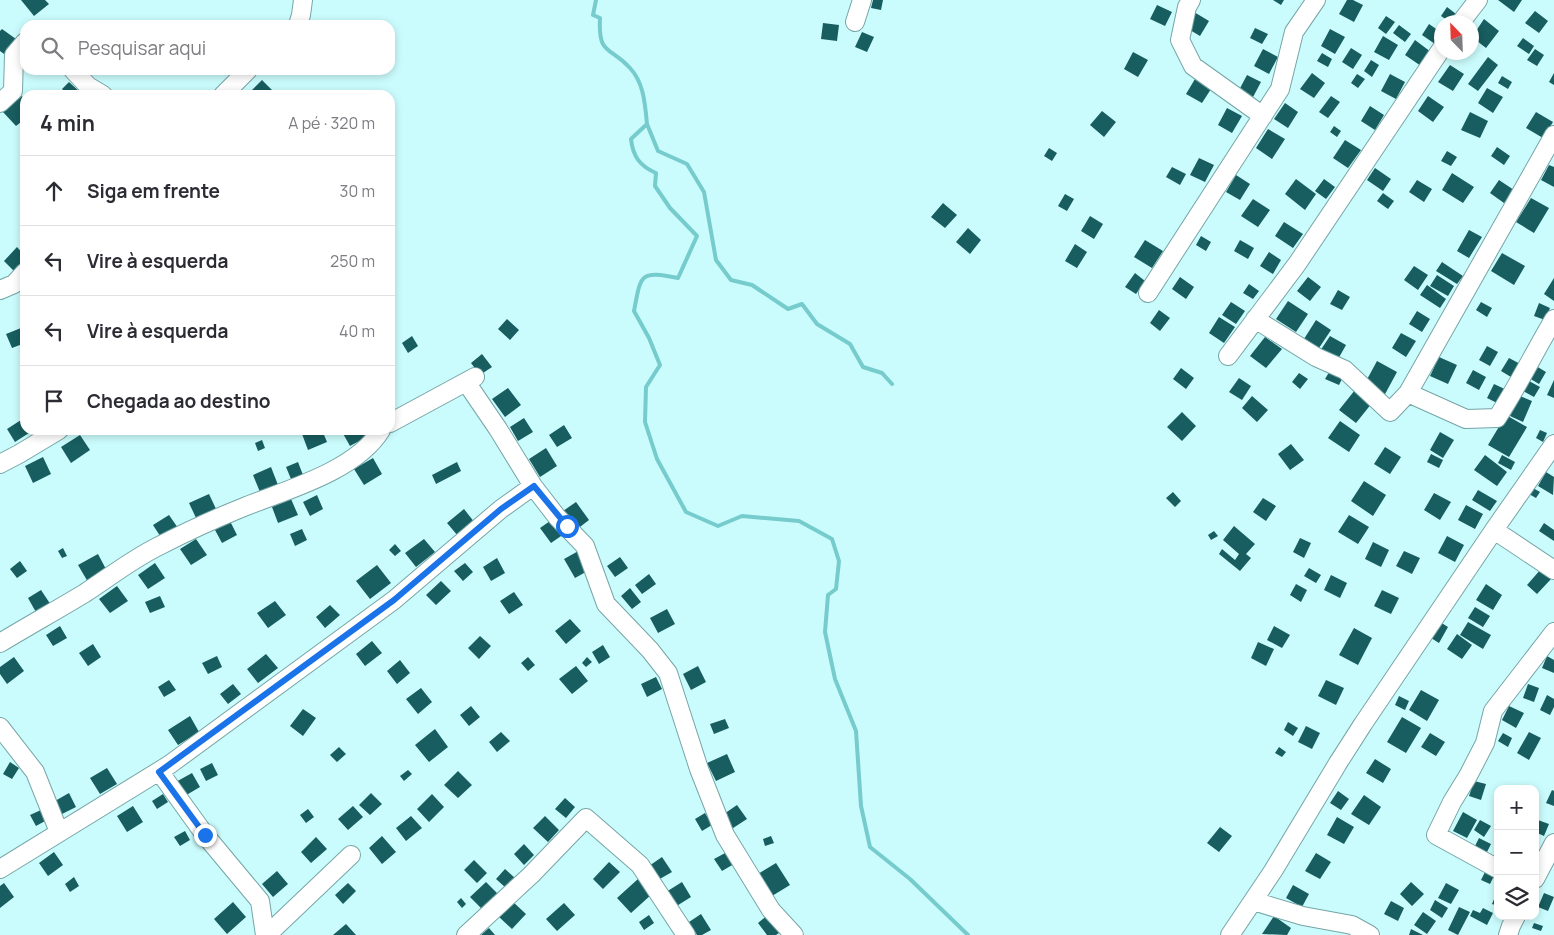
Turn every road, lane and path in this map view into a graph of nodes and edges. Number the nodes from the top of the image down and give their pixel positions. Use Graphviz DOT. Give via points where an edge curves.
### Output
graph roads {
  1 [pos="303,0"];
  2 [pos="862,0"];
  3 [pos="1191,0"];
  4 [pos="1316,0"];
  5 [pos="1478,0"];
  6 [pos="1466,15"];
  7 [pos="300,20"];
  8 [pos="855,22"];
  9 [pos="20,47"];
  10 [pos="1434,60"];
  11 [pos="78,75"];
  12 [pos="243,75"];
  13 [pos="95,90"];
  14 [pos="228,90"];
  15 [pos="0,103"];
  16 [pos="1263,116"];
  17 [pos="1554,136"];
  18 [pos="20,277"];
  19 [pos="0,290"];
  20 [pos="1148,293"];
  21 [pos="1554,318"];
  22 [pos="1255,319"];
  23 [pos="1228,356"];
  24 [pos="1408,393"];
  25 [pos="395,419"];
  26 [pos="51,435"];
  27 [pos="376,435"];
  28 [pos="1554,444"];
  29 [pos="0,464"];
  30 [pos="534,486"];
  31 [pos="1494,530"];
  32 [pos="1554,570"];
  33 [pos="1554,632"];
  34 [pos="0,643"];
  35 [pos="0,727"];
  36 [pos="159,772"];
  37 [pos="59,832"];
  38 [pos="1554,843"];
  39 [pos="351,855"];
  40 [pos="1494,867"];
  41 [pos="0,869"];
  42 [pos="1537,875"];
  43 [pos="1253,901"];
  44 [pos="1514,920"];
  45 [pos="266,935"];
  46 [pos="466,935"];
  47 [pos="686,935"];
  48 [pos="794,935"];
  49 [pos="1230,935"];
  50 [pos="1370,935"];
  51 [pos="1508,935"];
  1 -- 7 [label="street"];
  2 -- 8 [label="street"];
  3 -- 16 [label="street" via="1180,40 1193,66"];
  4 -- 16 [label="street" via="1294,32 1280,89"];
  5 -- 6 [label="street"];
  9 -- 15 [label="street" via="14,54 13,91"];
  10 -- 22 [label="street" via="1302,256"];
  11 -- 13 [label="street"];
  12 -- 14 [label="street"];
  16 -- 20 [label="street"];
  17 -- 24 [label="street"];
  18 -- 19 [label="street"];
  21 -- 24 [label="street" via="1497,418 1466,419"];
  22 -- 23 [label="street"];
  22 -- 24 [label="street" via="1316,357 1345,370 1390,412"];
  25 -- 30 [label="street" via="470,380"];
  26 -- 29 [label="street"];
  27 -- 34 [label="street" via="358,454 323,475 236,510 154,549"];
  28 -- 31 [label="street"];
  30 -- 36 [label="street" via="501,509 394,600"];
  30 -- 48 [label="street" via="557,517 585,546 606,604 668,673 699,769 725,835 771,910"];
  31 -- 32 [label="street"];
  31 -- 43 [label="street" via="1363,724"];
  33 -- 40 [label="street" via="1493,712 1485,743 1436,836"];
  35 -- 37 [label="street" via="35,772"];
  36 -- 37 [label="street"];
  36 -- 45 [label="street" via="205,835 260,901"];
  37 -- 41 [label="street"];
  38 -- 42 [label="street"];
  39 -- 45 [label="street"];
  43 -- 49 [label="street"];
  43 -- 50 [label="street" via="1303,916 1352,925"];
  44 -- 51 [label="street"];
  46 -- 47 [label="street" via="586,818 640,866"];
}
